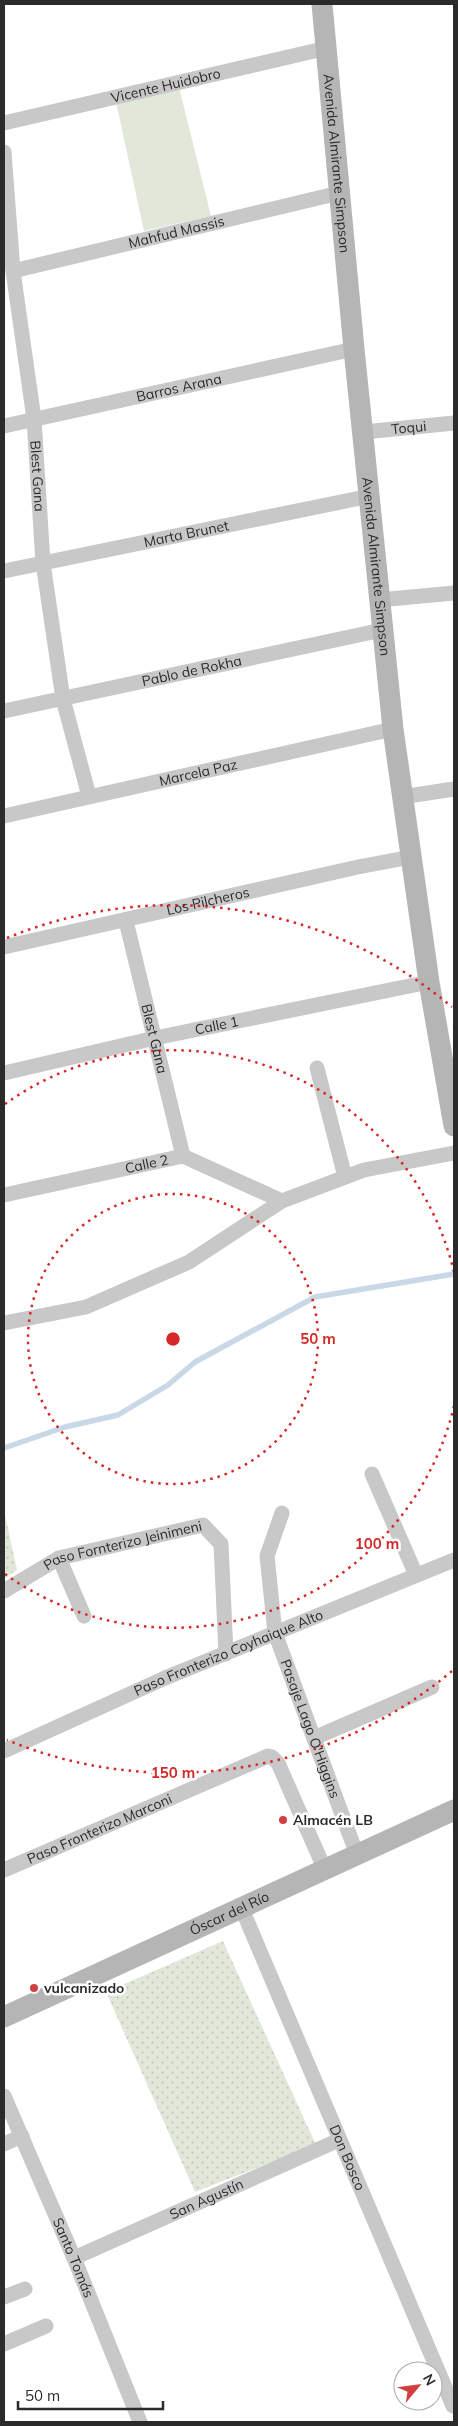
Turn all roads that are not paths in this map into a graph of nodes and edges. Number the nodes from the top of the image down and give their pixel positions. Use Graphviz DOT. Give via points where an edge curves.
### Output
graph roads {
  1 [pos="322,4"];
  2 [pos="327,48"];
  3 [pos="4,123"];
  4 [pos="4,152"];
  5 [pos="340,193"];
  6 [pos="12,271"];
  7 [pos="354,349"];
  8 [pos="34,420"];
  9 [pos="454,422"];
  10 [pos="4,426"];
  11 [pos="364,432"];
  12 [pos="370,496"];
  13 [pos="43,563"];
  14 [pos="4,571"];
  15 [pos="454,593"];
  16 [pos="379,600"];
  17 [pos="382,630"];
  18 [pos="63,699"];
  19 [pos="4,711"];
  20 [pos="393,729"];
  21 [pos="454,789"];
  22 [pos="89,796"];
  23 [pos="402,797"];
  24 [pos="4,816"];
  25 [pos="411,857"];
  26 [pos="126,921"];
  27 [pos="4,947"];
  28 [pos="429,982"];
  29 [pos="155,1038"];
  30 [pos="317,1068"];
  31 [pos="4,1074"];
  32 [pos="454,1126"];
  33 [pos="454,1153"];
  34 [pos="184,1156"];
  35 [pos="345,1177"];
  36 [pos="4,1196"];
  37 [pos="282,1201"];
  38 [pos="4,1323"];
  39 [pos="372,1474"];
  40 [pos="282,1513"];
  41 [pos="59,1558"];
  42 [pos="454,1560"];
  43 [pos="416,1576"];
  44 [pos="4,1591"];
  45 [pos="84,1616"];
  46 [pos="275,1633"];
  47 [pos="226,1654"];
  48 [pos="432,1687"];
  49 [pos="314,1738"];
  50 [pos="4,1751"];
  51 [pos="454,1810"];
  52 [pos="357,1855"];
  53 [pos="4,1870"];
  54 [pos="325,1870"];
  55 [pos="242,1908"];
  56 [pos="4,2017"];
  57 [pos="4,2096"];
  58 [pos="22,2136"];
  59 [pos="339,2140"];
  60 [pos="4,2144"];
  61 [pos="74,2258"];
  62 [pos="25,2289"];
  63 [pos="4,2297"];
  64 [pos="46,2326"];
  65 [pos="4,2344"];
  66 [pos="453,2406"];
  67 [pos="140,2422"];
  1 -- 2 [label="street, Avenida Almirante Simpson"];
  2 -- 3 [label="street, Vicente Huidobro"];
  2 -- 5 [label="street, Avenida Almirante Simpson"];
  4 -- 6 [label="street, Blest Gana"];
  5 -- 6 [label="street, Mahfud Massis"];
  5 -- 7 [label="street, Avenida Almirante Simpson"];
  6 -- 8 [label="street, Blest Gana"];
  7 -- 8 [label="street, Barros Arana"];
  7 -- 11 [label="street, Avenida Almirante Simpson"];
  8 -- 10 [label="street, Barros Arana"];
  8 -- 13 [label="street, Blest Gana"];
  9 -- 11 [label="street, Toqui"];
  11 -- 12 [label="street, Avenida Almirante Simpson"];
  12 -- 13 [label="street, Marta Brunet"];
  12 -- 16 [label="street, Avenida Almirante Simpson"];
  13 -- 14 [label="street, Marta Brunet"];
  13 -- 18 [label="street, Blest Gana"];
  15 -- 16 [label="street"];
  16 -- 17 [label="street, Avenida Almirante Simpson"];
  17 -- 18 [label="street, Pablo de Rokha"];
  17 -- 20 [label="street, Avenida Almirante Simpson"];
  18 -- 19 [label="street, Pablo de Rokha"];
  18 -- 22 [label="street, Blest Gana"];
  20 -- 22 [label="street, Marcela Paz"];
  20 -- 23 [label="street, Avenida Almirante Simpson"];
  21 -- 23 [label="street"];
  22 -- 24 [label="street, Marcela Paz"];
  23 -- 25 [label="street, Avenida Almirante Simpson"];
  25 -- 26 [label="street, Los Pilcheros" via="358,866"];
  25 -- 28 [label="street, Avenida Almirante Simpson"];
  26 -- 27 [label="street, Los Pilcheros"];
  26 -- 29 [label="street, Blest Gana"];
  28 -- 29 [label="street, Calle 1"];
  28 -- 32 [label="street, Avenida Almirante Simpson"];
  29 -- 31 [label="street, Calle 1"];
  29 -- 34 [label="street, Blest Gana"];
  30 -- 35 [label="street"];
  33 -- 35 [label="street" via="364,1170"];
  34 -- 36 [label="street, Calle 2"];
  34 -- 37 [label="street, Calle 2"];
  35 -- 37 [label="street"];
  37 -- 38 [label="street" via="188,1262 86,1307"];
  39 -- 43 [label="street"];
  40 -- 46 [label="street, Pasaje Lago O'Higgins" via="267,1556"];
  41 -- 44 [label="street, Paso Fornterizo Jeinimeni"];
  41 -- 45 [label="street"];
  41 -- 47 [label="street, Paso Fornterizo Jeinimeni" via="203,1525 221,1544"];
  42 -- 43 [label="street, Paso Fronterizo Coyhaique Alto"];
  43 -- 46 [label="street, Paso Fronterizo Coyhaique Alto"];
  46 -- 47 [label="street, Paso Fronterizo Coyhaique Alto"];
  46 -- 49 [label="street, Pasaje Lago O'Higgins"];
  47 -- 50 [label="street, Paso Fronterizo Coyhaique Alto"];
  48 -- 49 [label="street"];
  49 -- 52 [label="street, Pasaje Lago O'Higgins"];
  51 -- 52 [label="street, Óscar del Río"];
  52 -- 54 [label="street, Óscar del Río"];
  53 -- 54 [label="street, Paso Fronterizo Marconi" via="268,1756 278,1763"];
  54 -- 55 [label="street, Óscar del Río"];
  55 -- 56 [label="street, Óscar del Río"];
  55 -- 59 [label="street, Don Bosco"];
  57 -- 58 [label="street, Santo Tomás"];
  58 -- 60 [label="street"];
  58 -- 61 [label="street, Santo Tomás"];
  59 -- 61 [label="street, San Agustín"];
  59 -- 66 [label="street, Don Bosco"];
  61 -- 67 [label="street, Santo Tomás"];
  62 -- 63 [label="street"];
  64 -- 65 [label="street"];
}
